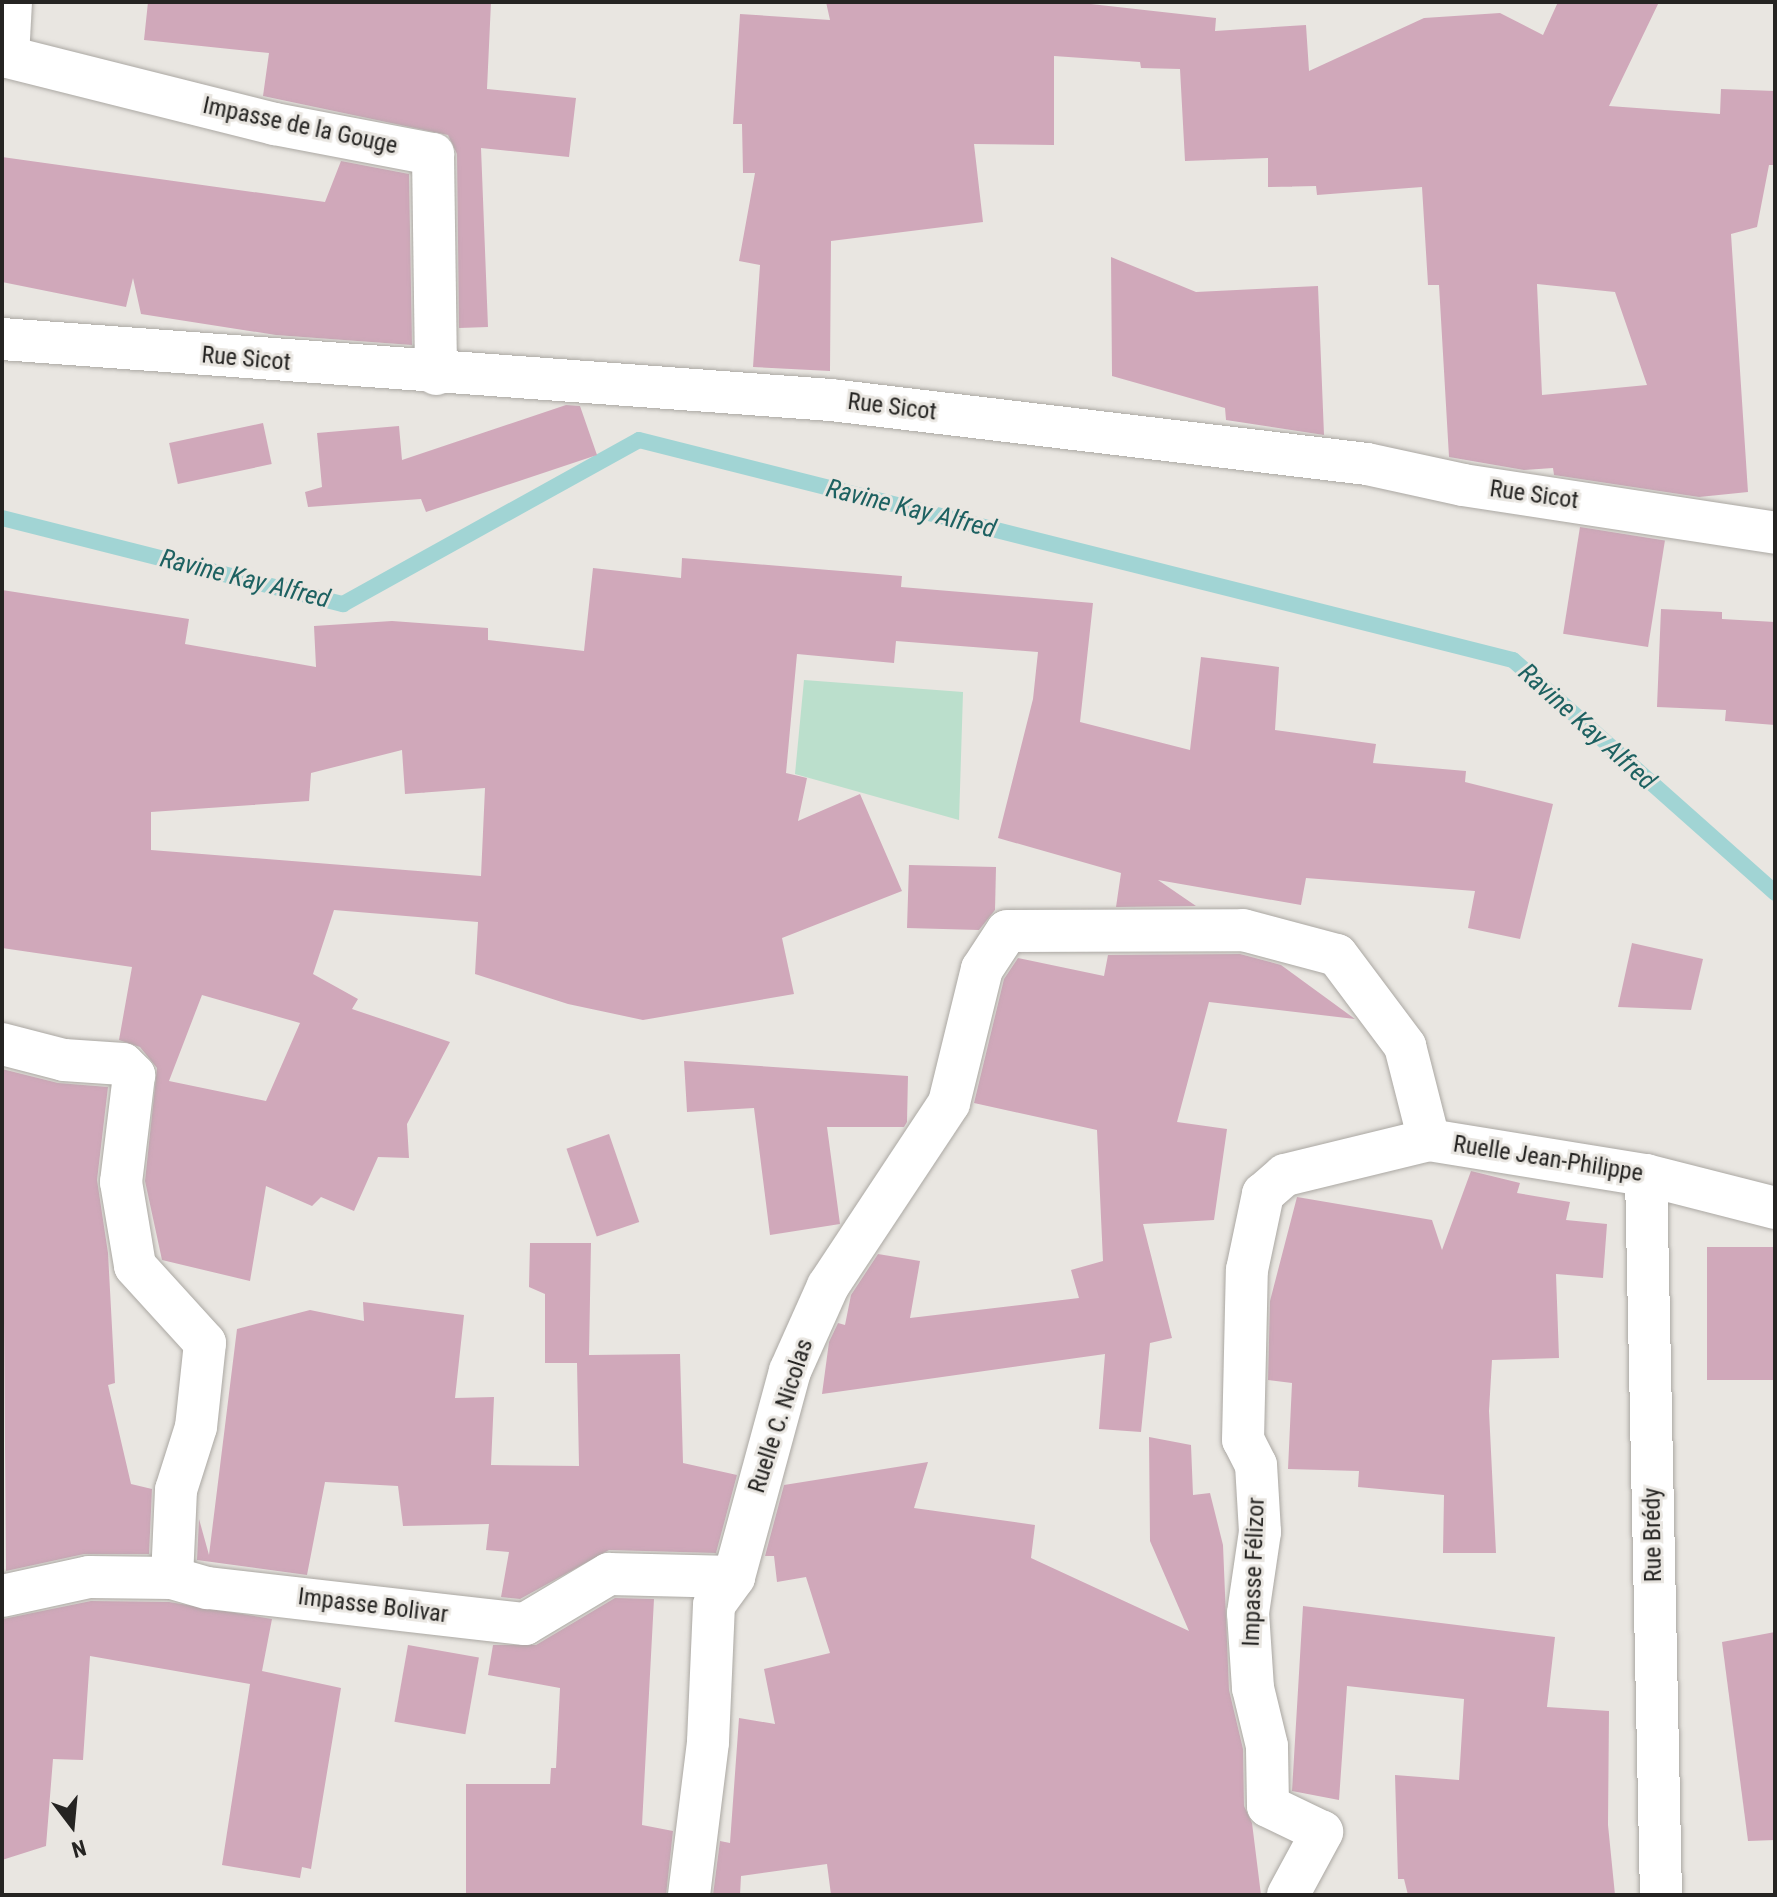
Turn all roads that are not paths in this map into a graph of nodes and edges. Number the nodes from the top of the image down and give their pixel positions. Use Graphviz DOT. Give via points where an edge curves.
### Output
graph roads {
  1 [pos="11,2"];
  2 [pos="2,339"];
  3 [pos="436,374"];
  4 [pos="1775,533"];
  5 [pos="1007,931"];
  6 [pos="2,1044"];
  7 [pos="1429,1140"];
  8 [pos="1646,1175"];
  9 [pos="1775,1208"];
  10 [pos="734,1577"];
  11 [pos="172,1578"];
  12 [pos="2,1596"];
  13 [pos="689,1895"];
  14 [pos="1288,1895"];
  15 [pos="1661,1895"];
  1 -- 3 [label="street, Impasse de la Gouge" via="8,57 275,124 433,154"];
  2 -- 3 [label="street, Rue Sicot"];
  3 -- 4 [label="street, Rue Sicot" via="831,400 1066,426 1367,464 1463,485"];
  5 -- 7 [label="street, Ruelle Jean-Philippe" via="1243,930 1337,955 1405,1046"];
  5 -- 10 [label="street, Ruelle C. Nicolas" via="982,969 949,1103 828,1286 790,1371"];
  6 -- 11 [label="street" via="64,1060 123,1064 134,1075 121,1182 135,1266 205,1343 196,1427 176,1490"];
  7 -- 8 [label="street, Ruelle Jean-Philippe"];
  7 -- 14 [label="street, Impasse Félizor" via="1285,1175 1263,1194 1247,1270 1243,1440 1256,1465 1260,1532 1248,1613 1253,1688 1267,1746 1268,1806 1322,1832"];
  8 -- 9 [label="street, Ruelle Jean-Philippe"];
  8 -- 15 [label="street, Rue Brédy"];
  10 -- 11 [label="street, Impasse Bolivar" via="609,1574 525,1624 208,1588"];
  10 -- 13 [label="street, Ruelle C. Nicolas" via="714,1605 708,1742"];
  11 -- 12 [label="street, Impasse Bolivar" via="89,1577"];
}
